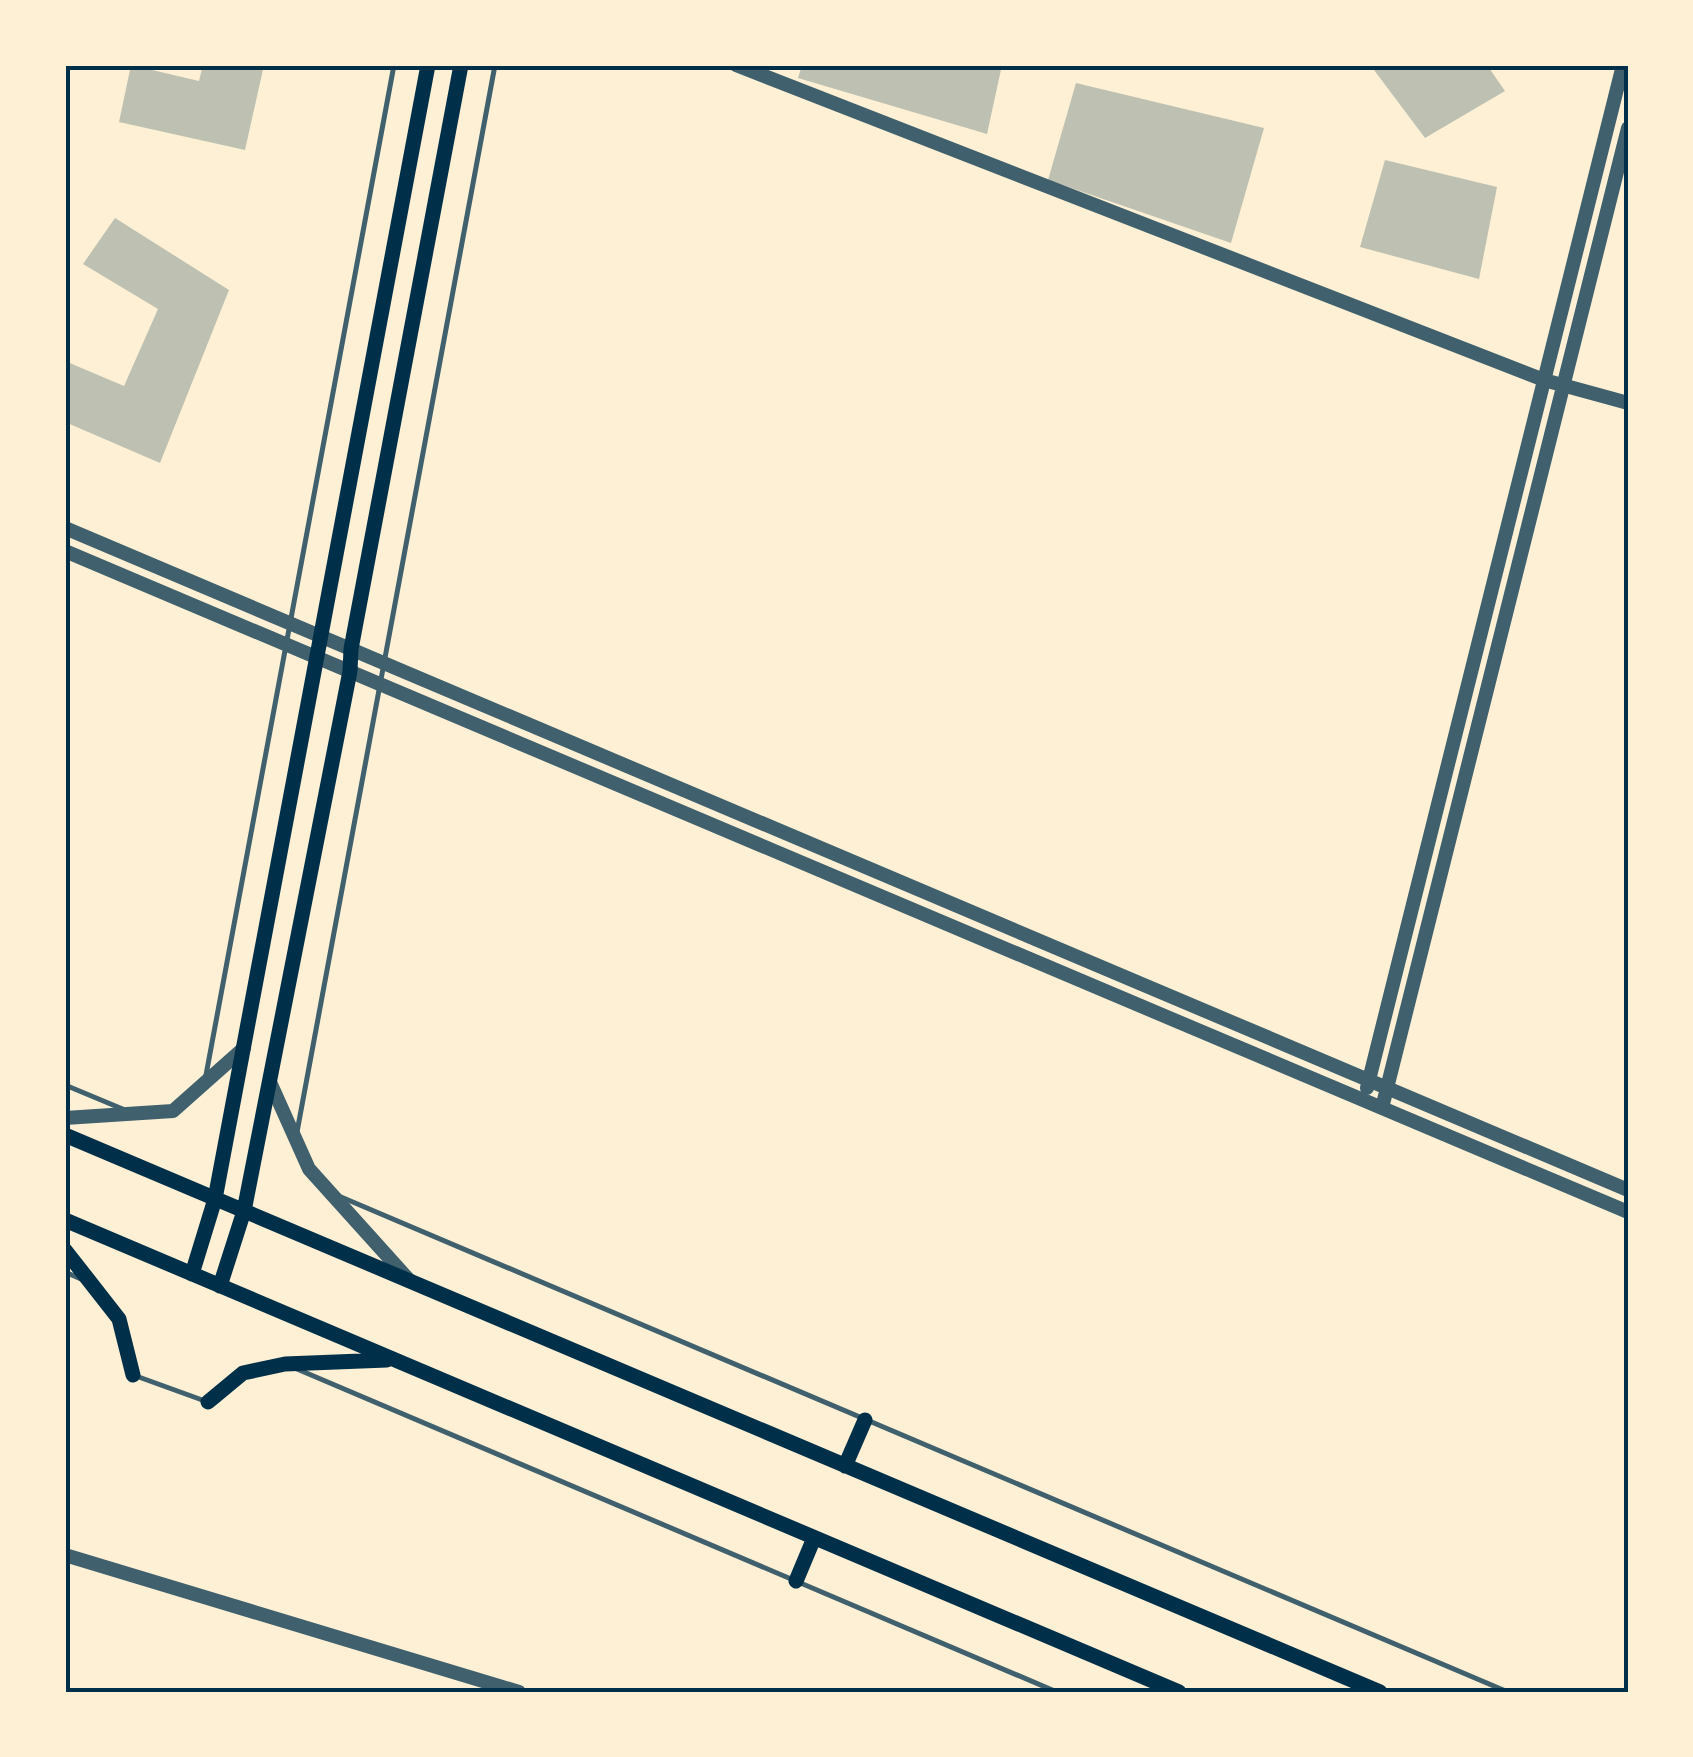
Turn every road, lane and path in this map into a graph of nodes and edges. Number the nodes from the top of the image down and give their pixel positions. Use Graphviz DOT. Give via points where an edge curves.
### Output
graph roads {
  1 [pos="394,65"];
  2 [pos="428,65"];
  3 [pos="461,65"];
  4 [pos="495,65"];
  5 [pos="736,65"];
  6 [pos="1624,65"];
  7 [pos="1628,128"];
  8 [pos="1544,380"];
  9 [pos="1564,386"];
  10 [pos="1628,403"];
  11 [pos="65,528"];
  12 [pos="65,551"];
  13 [pos="289,623"];
  14 [pos="322,637"];
  15 [pos="286,644"];
  16 [pos="351,650"];
  17 [pos="318,658"];
  18 [pos="383,663"];
  19 [pos="350,671"];
  20 [pos="379,683"];
  21 [pos="244,1048"];
  22 [pos="1369,1080"];
  23 [pos="270,1082"];
  24 [pos="204,1084"];
  25 [pos="65,1085"];
  26 [pos="1386,1088"];
  27 [pos="1364,1100"];
  28 [pos="1382,1108"];
  29 [pos="133,1114"];
  30 [pos="65,1118"];
  31 [pos="65,1135"];
  32 [pos="296,1140"];
  33 [pos="1628,1190"];
  34 [pos="331,1193"];
  35 [pos="215,1199"];
  36 [pos="244,1211"];
  37 [pos="1628,1212"];
  38 [pos="65,1220"];
  39 [pos="65,1250"];
  40 [pos="65,1272"];
  41 [pos="192,1274"];
  42 [pos="409,1281"];
  43 [pos="95,1285"];
  44 [pos="220,1286"];
  45 [pos="394,1360"];
  46 [pos="285,1364"];
  47 [pos="133,1375"];
  48 [pos="208,1402"];
  49 [pos="865,1420"];
  50 [pos="846,1466"];
  51 [pos="814,1538"];
  52 [pos="65,1555"];
  53 [pos="796,1581"];
  54 [pos="519,1692"];
  55 [pos="1057,1692"];
  56 [pos="1179,1692"];
  57 [pos="1380,1692"];
  58 [pos="1508,1692"];
  1 -- 13 [label="lane"];
  2 -- 14 [label="main road"];
  3 -- 16 [label="main road"];
  4 -- 18 [label="lane"];
  5 -- 8 [label="street"];
  6 -- 8 [label="street"];
  7 -- 9 [label="street"];
  8 -- 9 [label="street"];
  8 -- 22 [label="street"];
  9 -- 10 [label="street"];
  9 -- 26 [label="street"];
  11 -- 13 [label="street"];
  12 -- 15 [label="street"];
  13 -- 14 [label="street"];
  13 -- 15 [label="lane"];
  14 -- 16 [label="street"];
  14 -- 17 [label="main road"];
  15 -- 17 [label="street"];
  15 -- 24 [label="lane"];
  16 -- 18 [label="street"];
  16 -- 19 [label="main road"];
  17 -- 19 [label="street"];
  17 -- 21 [label="main road"];
  18 -- 20 [label="lane"];
  18 -- 22 [label="street"];
  19 -- 20 [label="street"];
  19 -- 23 [label="main road"];
  20 -- 27 [label="street"];
  20 -- 32 [label="lane"];
  21 -- 24 [label="street"];
  21 -- 35 [label="main road"];
  22 -- 26 [label="street"];
  22 -- 27 [label="street"];
  23 -- 32 [label="street"];
  23 -- 36 [label="main road"];
  24 -- 29 [label="street" via="173,1110"];
  25 -- 29 [label="lane"];
  26 -- 28 [label="street"];
  26 -- 33 [label="street"];
  27 -- 28 [label="street"];
  28 -- 37 [label="street"];
  29 -- 30 [label="street"];
  31 -- 35 [label="main road"];
  32 -- 34 [label="street"];
  34 -- 42 [label="street"];
  34 -- 49 [label="lane"];
  35 -- 36 [label="main road"];
  35 -- 41 [label="main road"];
  36 -- 42 [label="main road"];
  36 -- 44 [label="main road"];
  38 -- 41 [label="main road"];
  39 -- 43 [label="main road"];
  40 -- 43 [label="lane"];
  41 -- 44 [label="main road"];
  42 -- 50 [label="main road"];
  43 -- 47 [label="main road" via="119,1319"];
  44 -- 45 [label="main road"];
  45 -- 46 [label="main road"];
  45 -- 51 [label="main road"];
  46 -- 48 [label="main road" via="242,1373"];
  46 -- 53 [label="lane"];
  47 -- 48 [label="lane"];
  49 -- 50 [label="main road"];
  49 -- 58 [label="lane"];
  50 -- 57 [label="main road"];
  51 -- 53 [label="main road"];
  51 -- 56 [label="main road"];
  52 -- 54 [label="street"];
  53 -- 55 [label="lane"];
}
